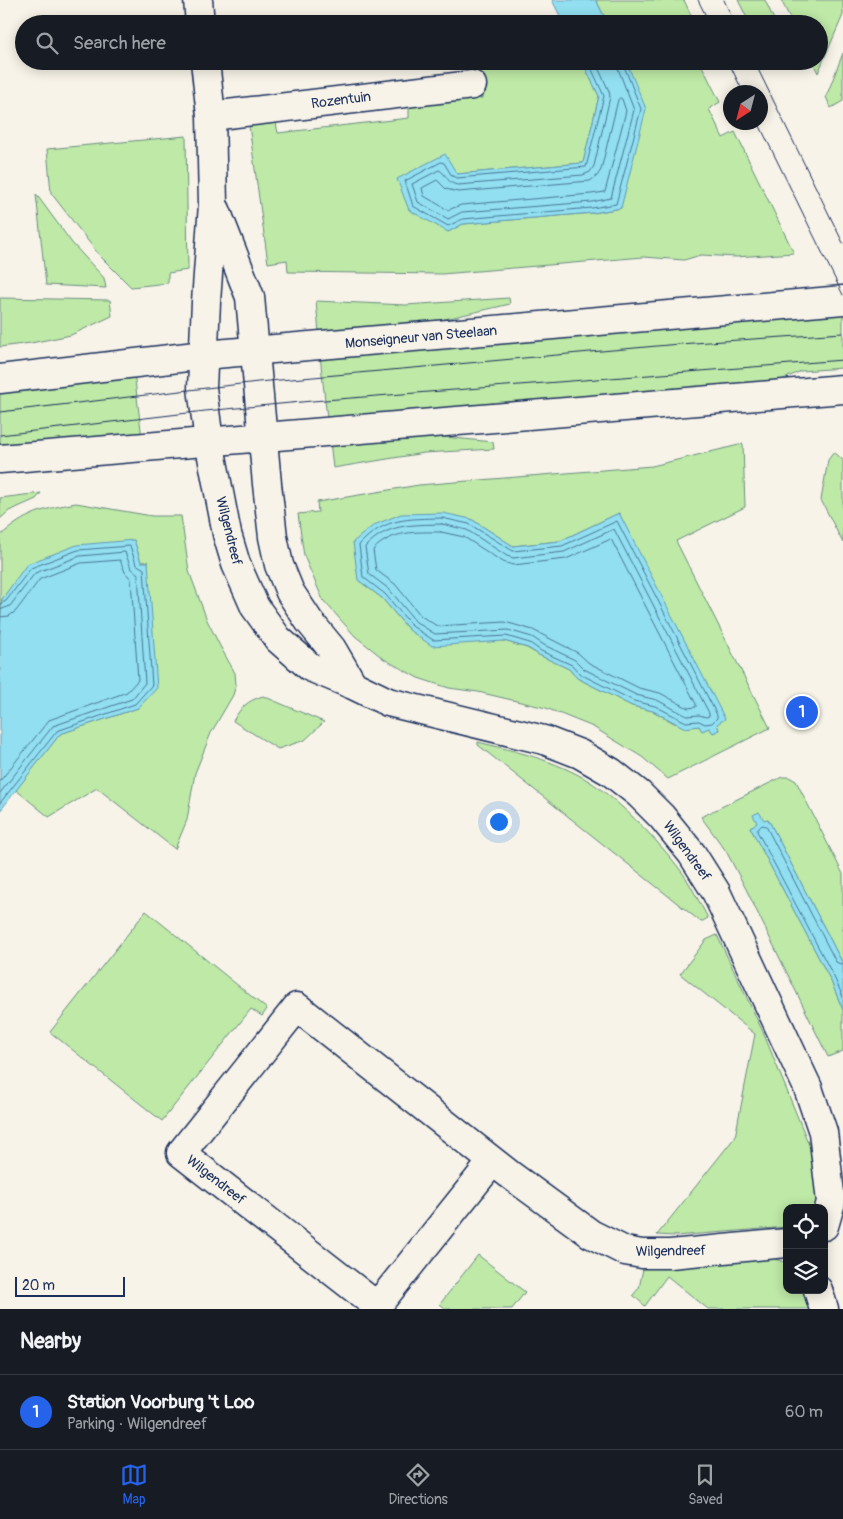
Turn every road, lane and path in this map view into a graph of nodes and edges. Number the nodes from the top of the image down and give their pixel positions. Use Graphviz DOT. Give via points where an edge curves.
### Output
graph roads {
  1 [pos="198,0"];
  2 [pos="199,15"];
  3 [pos="206,70"];
  4 [pos="472,85"];
  5 [pos="211,116"];
  6 [pos="213,204"];
  7 [pos="843,300"];
  8 [pos="254,352"];
  9 [pos="204,355"];
  10 [pos="0,379"];
  11 [pos="843,389"];
  12 [pos="263,437"];
  13 [pos="209,441"];
  14 [pos="0,458"];
  15 [pos="353,685"];
  16 [pos="492,1162"];
  17 [pos="833,1213"];
  18 [pos="783,1243"];
  19 [pos="819,1294"];
  20 [pos="824,1309"];
  1 -- 2 [label="street"];
  3 -- 5 [label="street"];
  4 -- 5 [label="street, Rozentuin"];
  5 -- 6 [label="street"];
  6 -- 8 [label="street" via="250,297"];
  6 -- 9 [label="street"];
  7 -- 8 [label="street, Monseigneur van Steelaan"];
  8 -- 9 [label="street, Monseigneur van Steelaan"];
  8 -- 12 [label="street"];
  9 -- 10 [label="street, Monseigneur van Steelaan"];
  9 -- 13 [label="street, Wilgendreef" via="202,388"];
  11 -- 12 [label="street"];
  12 -- 13 [label="street"];
  12 -- 15 [label="street" via="279,565 290,592 332,649"];
  13 -- 14 [label="street"];
  13 -- 15 [label="street, Wilgendreef" via="227,534 255,607 278,639 310,667"];
  15 -- 17 [label="street, Wilgendreef" via="388,702 544,740 580,754 611,772 662,818 692,854 716,892 808,1088 823,1132"];
  16 -- 16 [label="street, Wilgendreef" via="297,1007 181,1152 377,1306"];
  16 -- 18 [label="street, Wilgendreef" via="590,1234 625,1251 670,1254"];
  19 -- 20 [label="street"];
}
